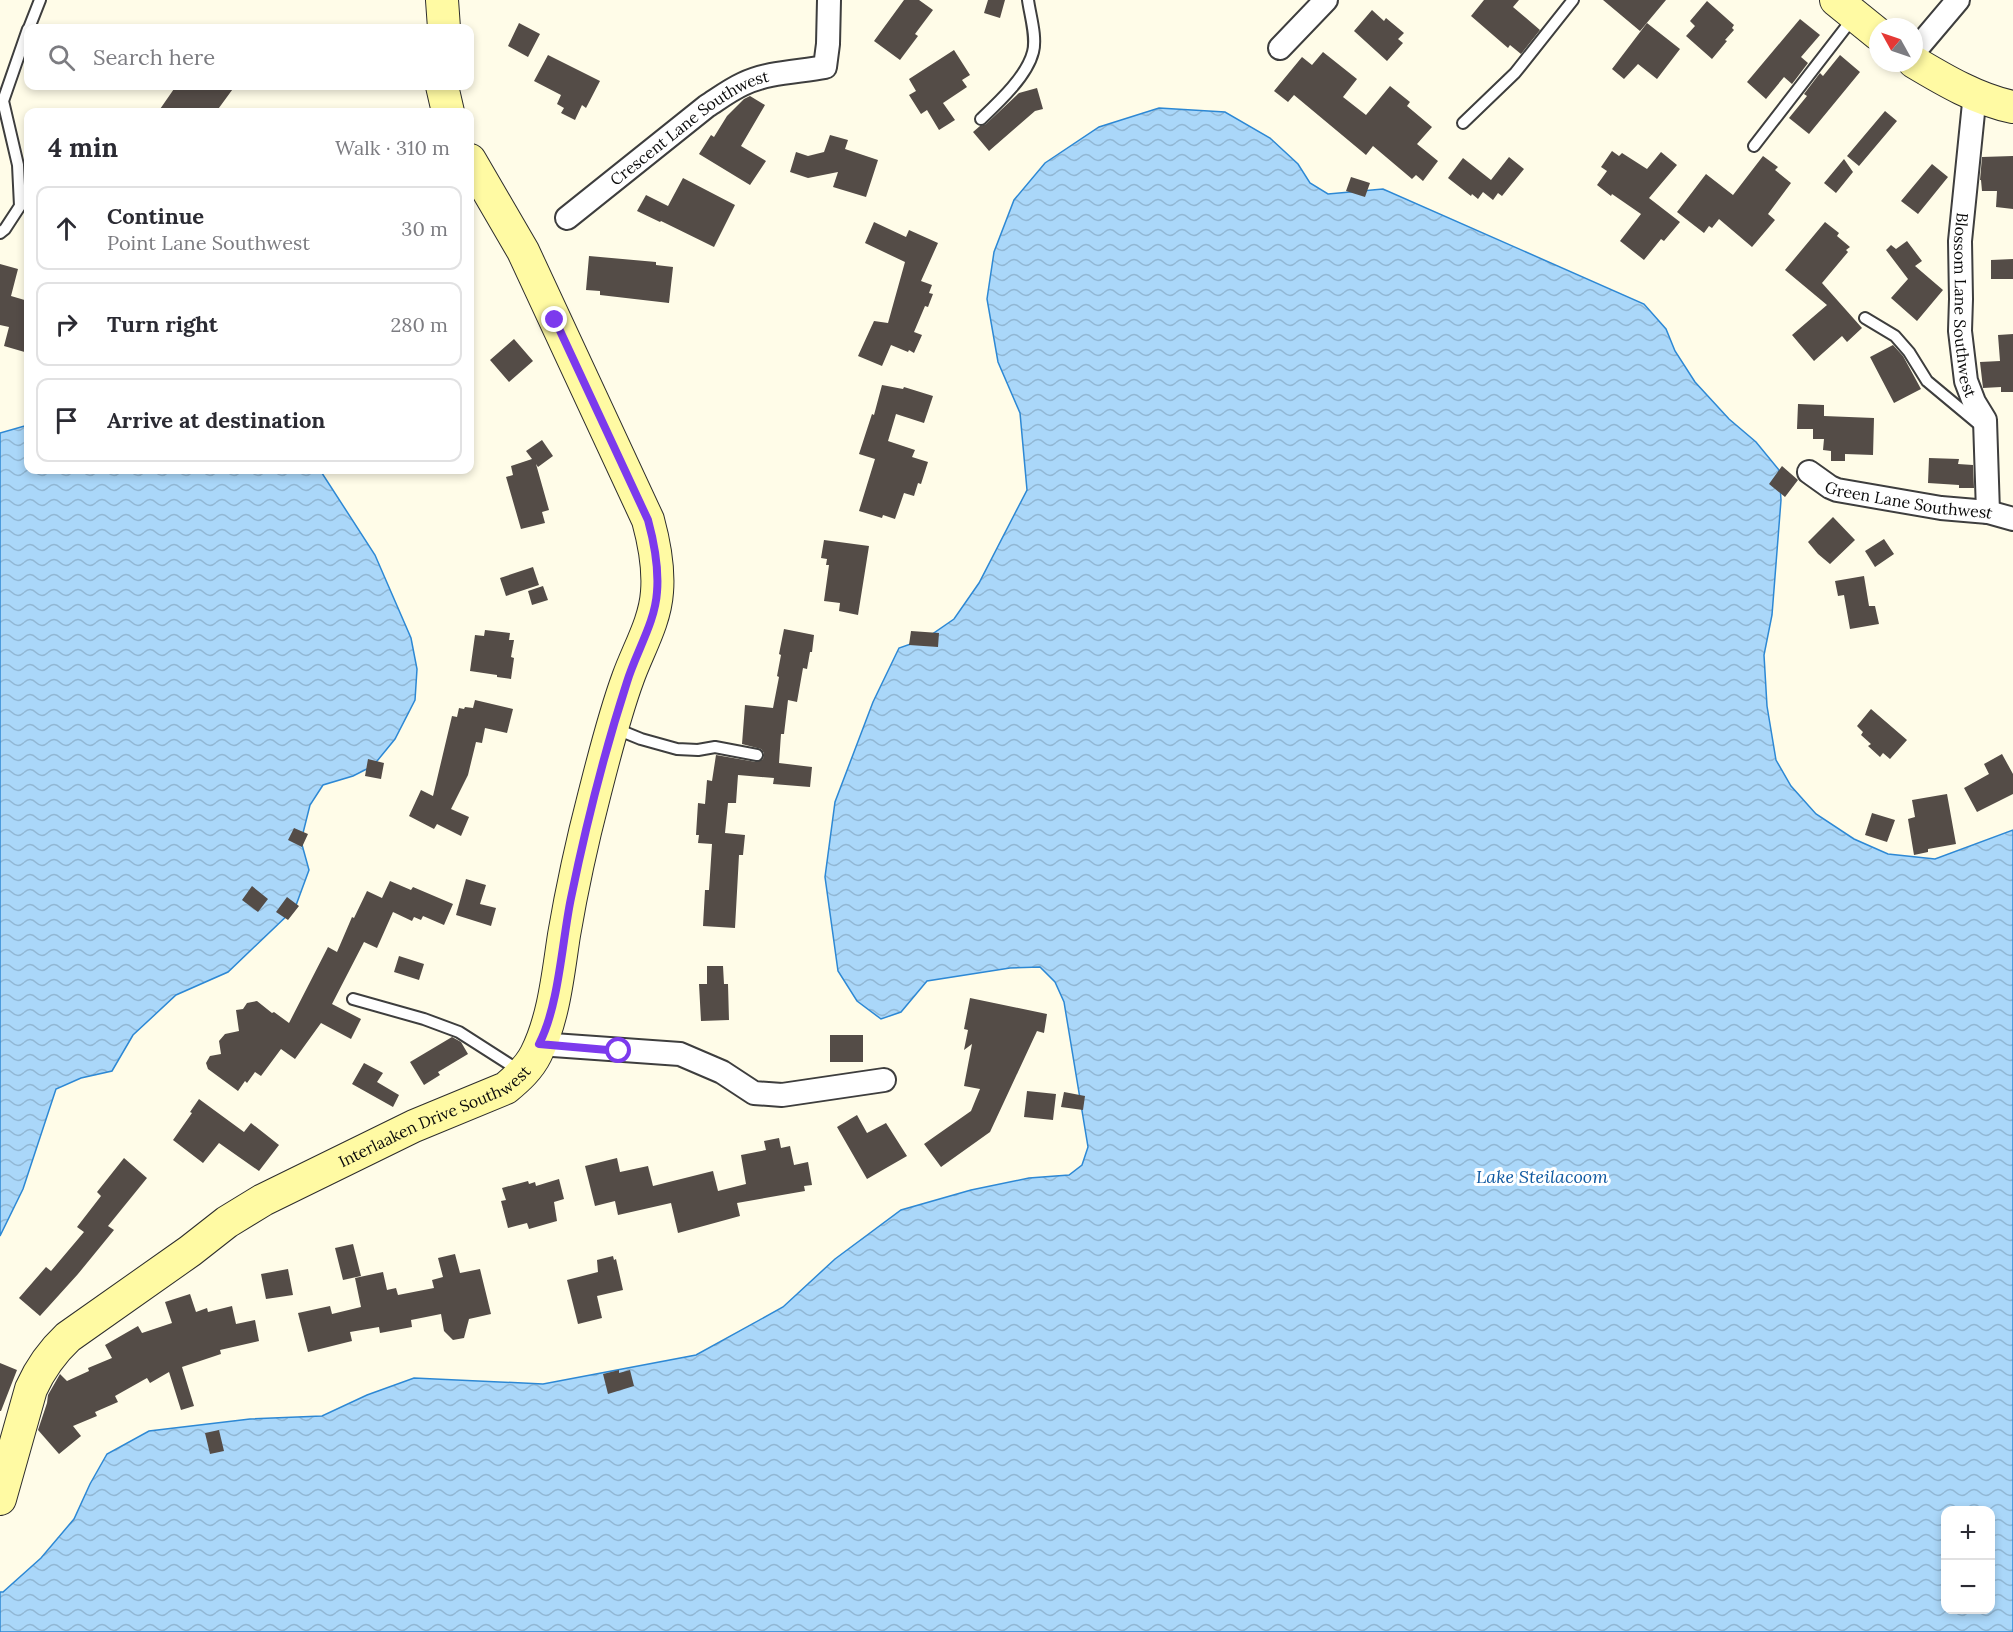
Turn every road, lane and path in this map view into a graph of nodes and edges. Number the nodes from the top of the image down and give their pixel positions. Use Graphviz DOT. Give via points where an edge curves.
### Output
graph roads {
  1 [pos="40,0"];
  2 [pos="442,0"];
  3 [pos="829,0"];
  4 [pos="1028,0"];
  5 [pos="1326,0"];
  6 [pos="1573,0"];
  7 [pos="1958,0"];
  8 [pos="1856,16"];
  9 [pos="31,24"];
  10 [pos="444,24"];
  11 [pos="1923,41"];
  12 [pos="24,43"];
  13 [pos="1280,48"];
  14 [pos="1923,67"];
  15 [pos="443,90"];
  16 [pos="1975,93"];
  17 [pos="2013,107"];
  18 [pos="447,108"];
  19 [pos="981,119"];
  20 [pos="1463,123"];
  21 [pos="1754,146"];
  22 [pos="474,167"];
  23 [pos="567,218"];
  24 [pos="0,233"];
  25 [pos="1864,318"];
  26 [pos="1985,430"];
  27 [pos="1809,472"];
  28 [pos="1988,512"];
  29 [pos="2013,519"];
  30 [pos="613,728"];
  31 [pos="757,755"];
  32 [pos="353,999"];
  33 [pos="539,1044"];
  34 [pos="523,1072"];
  35 [pos="884,1080"];
  36 [pos="0,1499"];
  1 -- 9 [label="lane"];
  2 -- 10 [label="street"];
  3 -- 23 [label="street, Crescent Lane Southwest" via="825,67 744,83 707,106"];
  4 -- 19 [label="lane" via="1034,50 1028,67"];
  5 -- 13 [label="street"];
  6 -- 20 [label="lane" via="1515,73"];
  7 -- 11 [label="street"];
  8 -- 21 [label="lane"];
  12 -- 24 [label="lane" via="3,101 18,165 20,206"];
  14 -- 16 [label="street"];
  15 -- 18 [label="street"];
  16 -- 17 [label="street"];
  16 -- 26 [label="street, Blossom Lane Southwest" via="1960,241 1960,331 1966,381 1985,420"];
  22 -- 30 [label="street, Interlaaken Drive Southwest" via="524,251 648,520 654,542 657,591 653,614"];
  25 -- 26 [label="lane" via="1894,336 1927,381"];
  26 -- 28 [label="street, Blossom Lane Southwest"];
  27 -- 28 [label="street, Green Lane Southwest" via="1837,490"];
  28 -- 29 [label="street, Green Lane Southwest"];
  30 -- 31 [label="lane" via="676,749 715,747"];
  30 -- 33 [label="street, Interlaaken Drive Southwest" via="594,795 553,999"];
  32 -- 34 [label="lane" via="459,1032"];
  33 -- 34 [label="street, Interlaaken Drive Southwest"];
  33 -- 35 [label="street" via="680,1054 722,1072 754,1093 782,1095"];
  34 -- 36 [label="street, Interlaaken Drive Southwest" via="506,1088 414,1126 263,1200 68,1337 55,1350 31,1389"];
}
